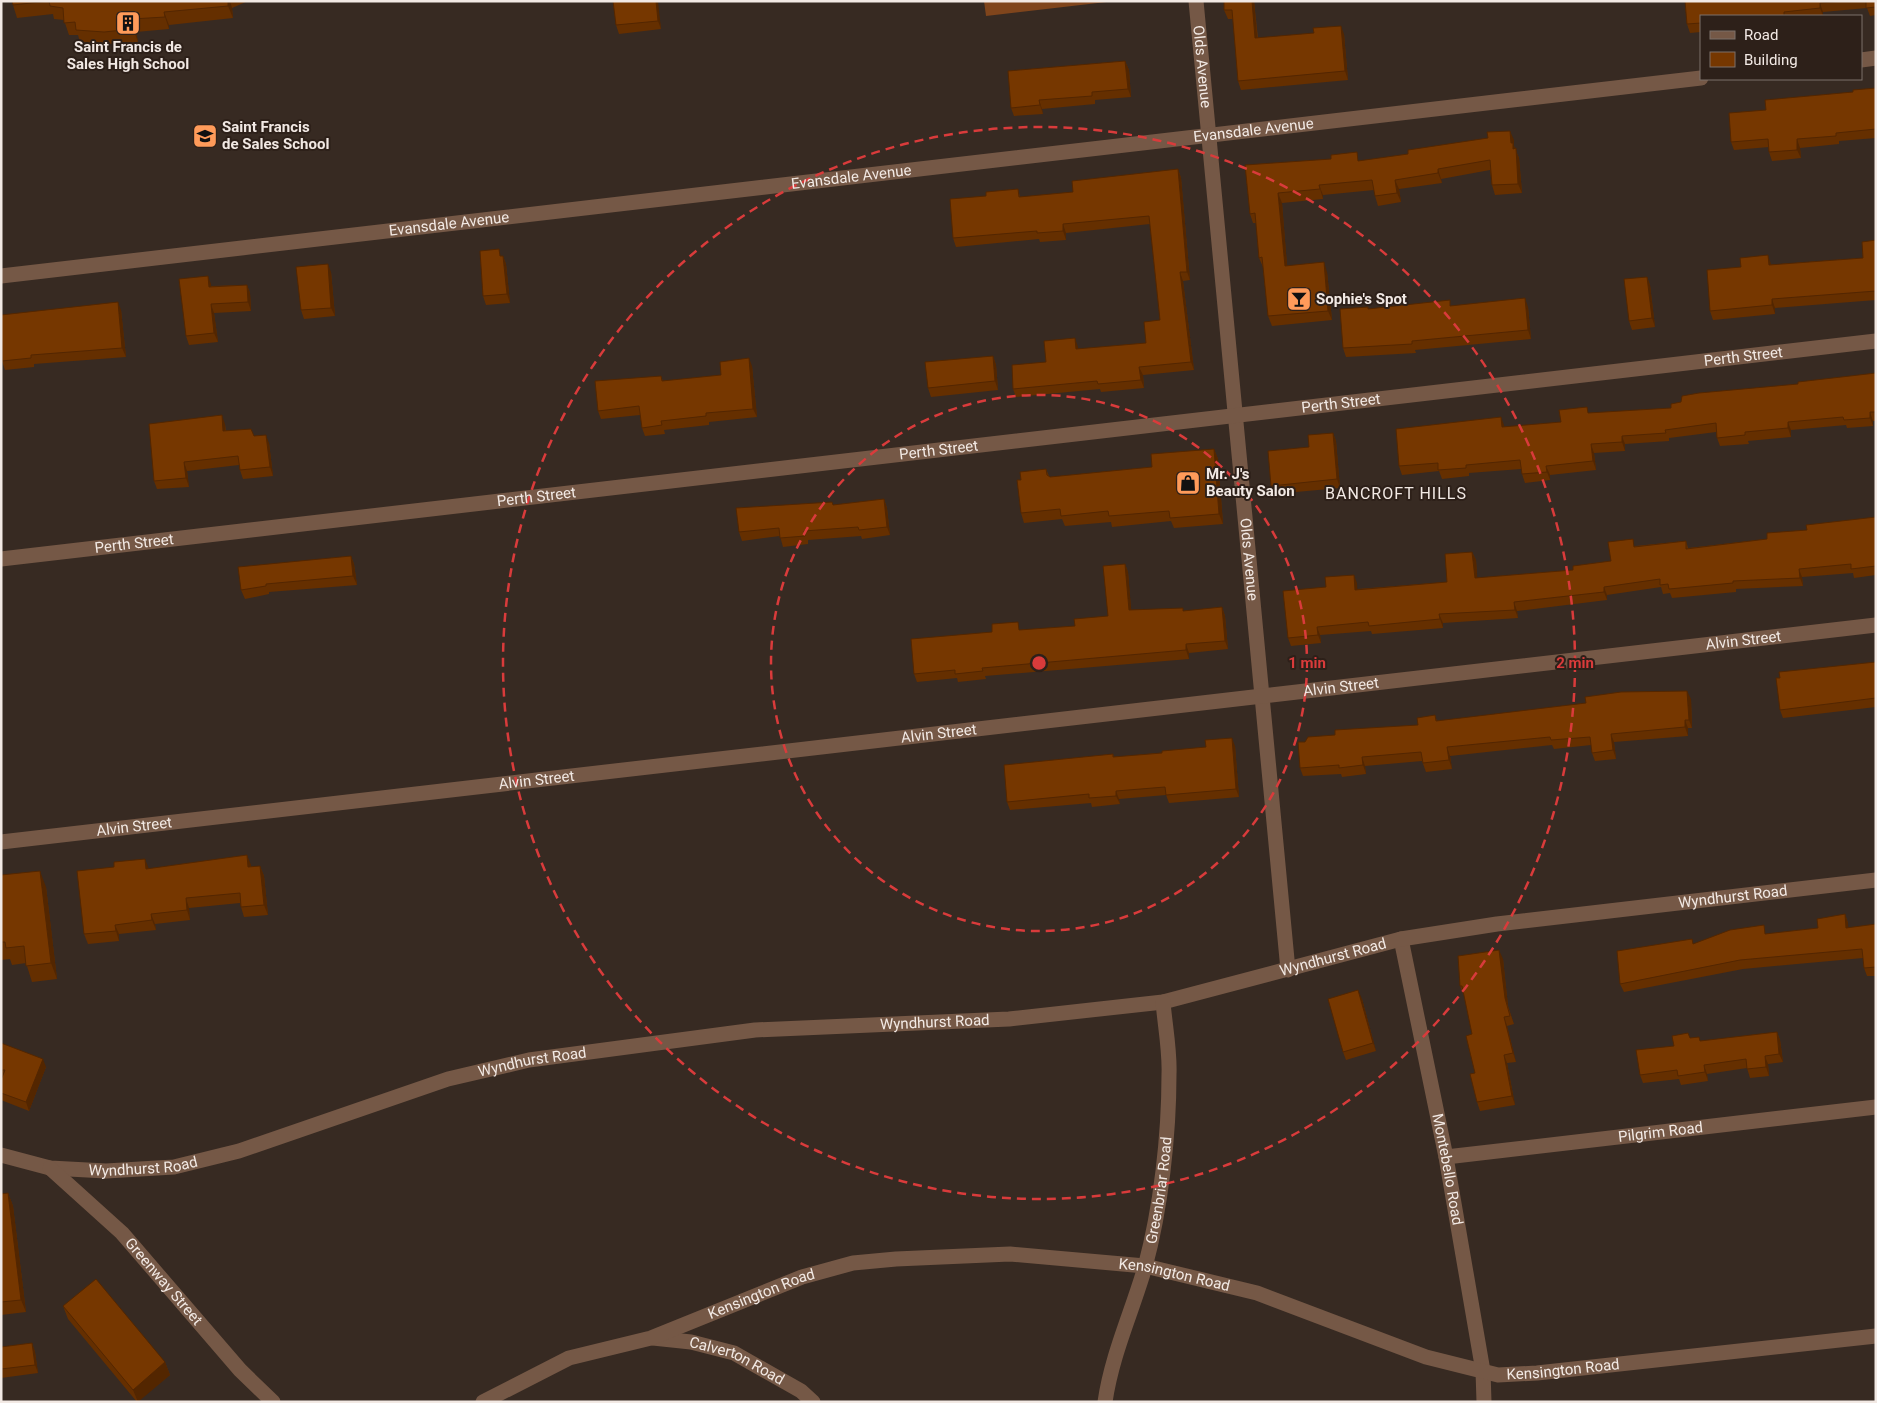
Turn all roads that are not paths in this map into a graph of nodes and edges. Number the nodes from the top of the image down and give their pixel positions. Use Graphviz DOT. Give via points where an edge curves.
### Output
graph roads {
  1 [pos="1196,1"];
  2 [pos="1876,58"];
  3 [pos="1862,60"];
  4 [pos="1700,78"];
  5 [pos="1208,135"];
  6 [pos="1,276"];
  7 [pos="1876,341"];
  8 [pos="1235,416"];
  9 [pos="1,559"];
  10 [pos="1876,625"];
  11 [pos="1262,697"];
  12 [pos="1,842"];
  13 [pos="1876,880"];
  14 [pos="1402,939"];
  15 [pos="1288,970"];
  16 [pos="1163,1002"];
  17 [pos="1876,1107"];
  18 [pos="1,1155"];
  19 [pos="1446,1157"];
  20 [pos="50,1168"];
  21 [pos="1145,1266"];
  22 [pos="1876,1336"];
  23 [pos="651,1338"];
  24 [pos="1483,1371"];
  25 [pos="273,1402"];
  26 [pos="483,1402"];
  27 [pos="813,1402"];
  28 [pos="1105,1402"];
  29 [pos="1484,1402"];
  1 -- 5 [label="street, Olds Avenue"];
  2 -- 3 [label="street"];
  4 -- 5 [label="street, Evansdale Avenue"];
  5 -- 6 [label="street, Evansdale Avenue"];
  5 -- 8 [label="street, Olds Avenue"];
  7 -- 8 [label="street, Perth Street"];
  8 -- 9 [label="street, Perth Street"];
  8 -- 11 [label="street, Olds Avenue"];
  10 -- 11 [label="street, Alvin Street"];
  11 -- 12 [label="street, Alvin Street"];
  11 -- 15 [label="street, Olds Avenue"];
  13 -- 14 [label="street, Wyndhurst Road" via="1497,924"];
  14 -- 15 [label="street, Wyndhurst Road"];
  14 -- 19 [label="street, Montebello Road"];
  15 -- 16 [label="street, Wyndhurst Road"];
  16 -- 20 [label="street, Wyndhurst Road" via="1010,1019 754,1030 528,1060 448,1080 240,1151 174,1167 106,1171"];
  16 -- 21 [label="street, Greenbriar Road" via="1170,1073 1165,1154"];
  17 -- 19 [label="street, Pilgrim Road"];
  18 -- 20 [label="street, Wyndhurst Road"];
  19 -- 24 [label="street, Montebello Road"];
  20 -- 25 [label="street, Greenway Street" via="122,1233 240,1370"];
  21 -- 23 [label="street, Kensington Road" via="1010,1254 853,1263 802,1278"];
  21 -- 24 [label="street, Kensington Road" via="1256,1293 1426,1357"];
  21 -- 28 [label="street, Greenbriar Road" via="1116,1351"];
  22 -- 24 [label="street, Kensington Road" via="1537,1373 1498,1375"];
  23 -- 26 [label="street, Kensington Road" via="569,1358"];
  23 -- 27 [label="street, Calverton Road" via="691,1342 734,1353 801,1391"];
  24 -- 29 [label="street, Montebello Road"];
}
